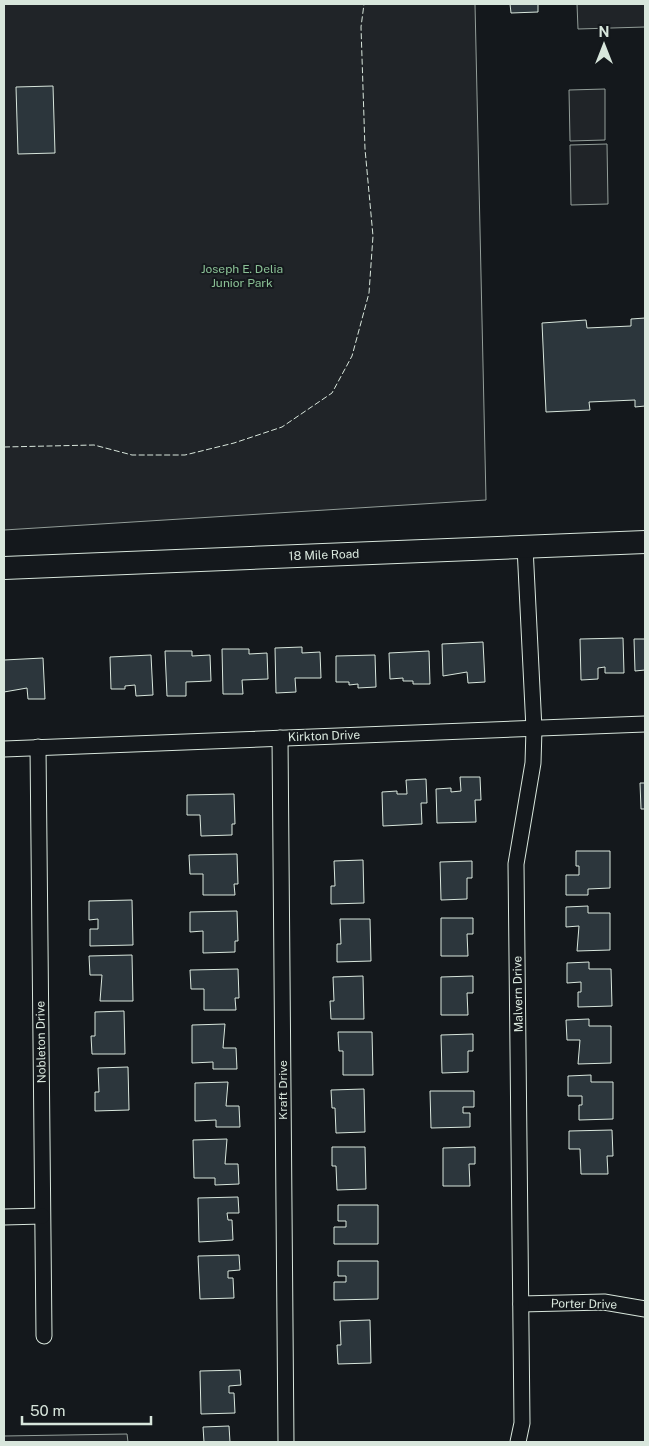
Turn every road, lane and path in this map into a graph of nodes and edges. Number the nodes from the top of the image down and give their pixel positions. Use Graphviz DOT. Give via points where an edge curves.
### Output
graph roads {
  1 [pos="645,542"];
  2 [pos="525,547"];
  3 [pos="4,568"];
  4 [pos="645,724"];
  5 [pos="534,729"];
  6 [pos="280,738"];
  7 [pos="38,747"];
  8 [pos="4,749"];
  9 [pos="4,1216"];
  10 [pos="42,1216"];
  11 [pos="521,1304"];
  12 [pos="645,1309"];
  13 [pos="44,1336"];
  14 [pos="286,1442"];
  15 [pos="518,1442"];
  1 -- 2 [label="main road, 18 Mile Road"];
  2 -- 3 [label="main road, 18 Mile Road"];
  2 -- 5 [label="street, Malvern Drive"];
  4 -- 5 [label="street, Kirkton Drive"];
  5 -- 6 [label="street, Kirkton Drive"];
  5 -- 11 [label="street, Malvern Drive" via="532,779 516,864"];
  6 -- 7 [label="street, Kirkton Drive"];
  6 -- 14 [label="street, Kraft Drive"];
  7 -- 8 [label="street, Kirkton Drive"];
  7 -- 10 [label="street, Nobleton Drive"];
  9 -- 10 [label="street"];
  10 -- 13 [label="street, Nobleton Drive"];
  11 -- 12 [label="street, Porter Drive" via="604,1302"];
  11 -- 15 [label="street, Malvern Drive" via="522,1423"];
}
